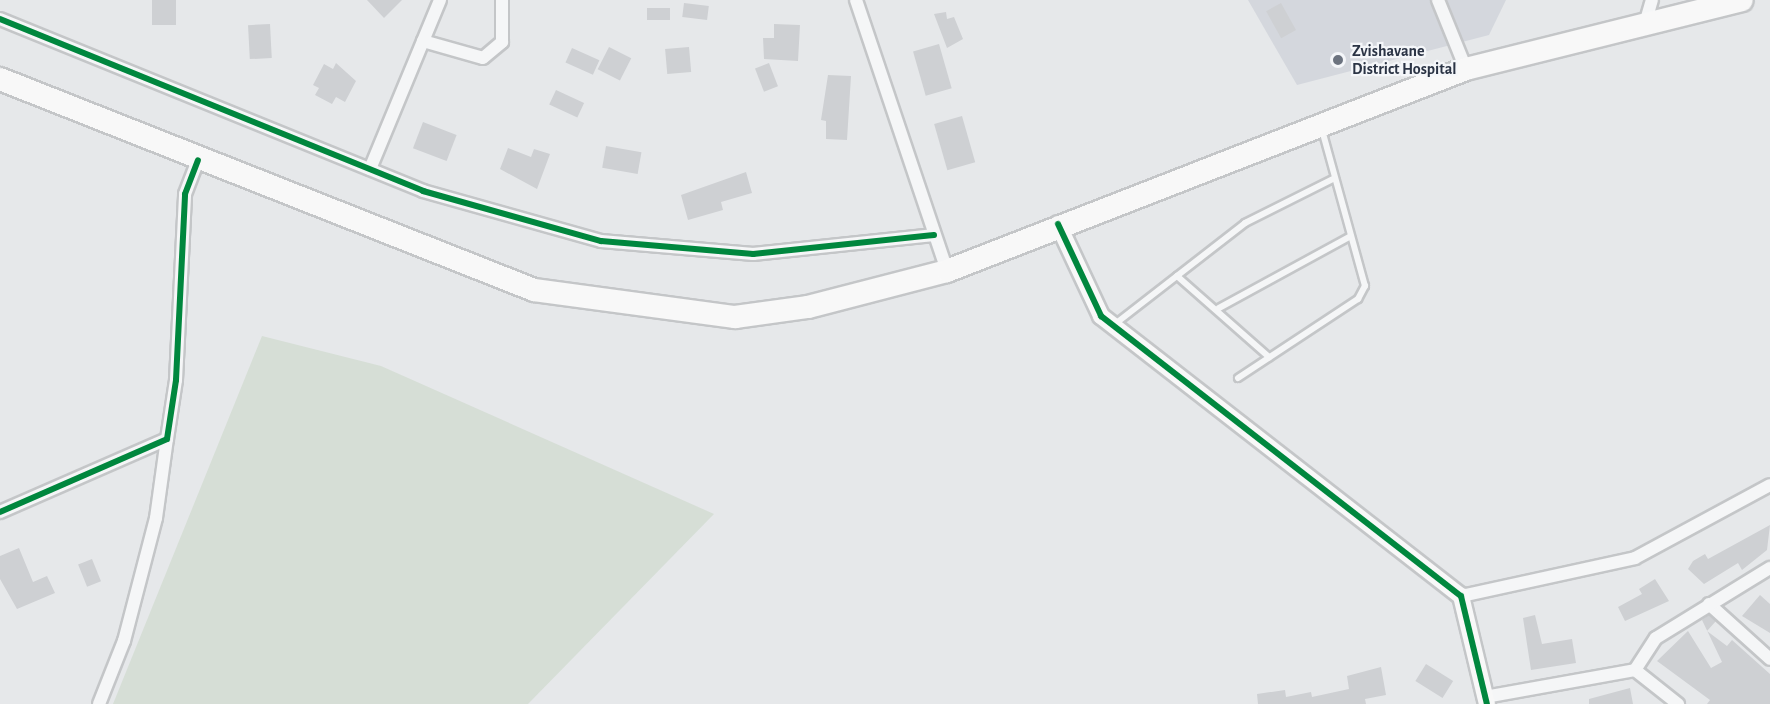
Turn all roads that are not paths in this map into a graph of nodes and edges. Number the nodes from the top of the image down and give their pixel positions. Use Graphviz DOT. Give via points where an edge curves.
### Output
graph roads {
  1 [pos="440,0"];
  2 [pos="502,0"];
  3 [pos="856,0"];
  4 [pos="1438,0"];
  5 [pos="1652,0"];
  6 [pos="1742,0"];
  7 [pos="0,19"];
  8 [pos="1645,24"];
  9 [pos="423,41"];
  10 [pos="1466,69"];
  11 [pos="0,79"];
  12 [pos="1321,124"];
  13 [pos="198,160"];
  14 [pos="370,169"];
  15 [pos="1333,179"];
  16 [pos="1058,224"];
  17 [pos="934,234"];
  18 [pos="1351,236"];
  19 [pos="946,271"];
  20 [pos="1177,276"];
  21 [pos="1219,308"];
  22 [pos="1113,326"];
  23 [pos="1269,357"];
  24 [pos="1238,378"];
  25 [pos="167,439"];
  26 [pos="1770,485"];
  27 [pos="0,512"];
  28 [pos="1770,568"];
  29 [pos="1461,596"];
  30 [pos="1709,604"];
  31 [pos="1770,658"];
  32 [pos="1635,670"];
  33 [pos="1486,700"];
  34 [pos="99,704"];
  35 [pos="1678,704"];
  1 -- 9 [label="street"];
  2 -- 9 [label="street" via="502,42 483,58"];
  3 -- 17 [label="street"];
  4 -- 10 [label="street"];
  5 -- 8 [label="street"];
  6 -- 8 [label="highway"];
  7 -- 14 [label="street"];
  8 -- 10 [label="highway"];
  9 -- 14 [label="street"];
  10 -- 12 [label="highway"];
  11 -- 13 [label="highway"];
  12 -- 15 [label="lane"];
  12 -- 16 [label="highway"];
  13 -- 19 [label="highway" via="534,290 661,310 735,317 808,307"];
  13 -- 25 [label="street" via="185,194 176,380"];
  14 -- 17 [label="street" via="423,191 601,241 753,254"];
  15 -- 18 [label="lane"];
  15 -- 20 [label="lane" via="1245,223"];
  16 -- 19 [label="highway"];
  16 -- 22 [label="street" via="1092,303"];
  17 -- 19 [label="street"];
  18 -- 21 [label="lane"];
  18 -- 23 [label="lane" via="1365,286 1358,299"];
  20 -- 21 [label="lane"];
  20 -- 22 [label="lane"];
  21 -- 23 [label="lane"];
  22 -- 29 [label="street"];
  23 -- 24 [label="lane"];
  25 -- 27 [label="street"];
  25 -- 34 [label="street" via="156,518 124,641"];
  26 -- 29 [label="street" via="1635,558"];
  28 -- 30 [label="street"];
  29 -- 33 [label="street"];
  30 -- 31 [label="street"];
  30 -- 32 [label="street" via="1656,638"];
  32 -- 33 [label="street"];
  32 -- 35 [label="street"];
}
